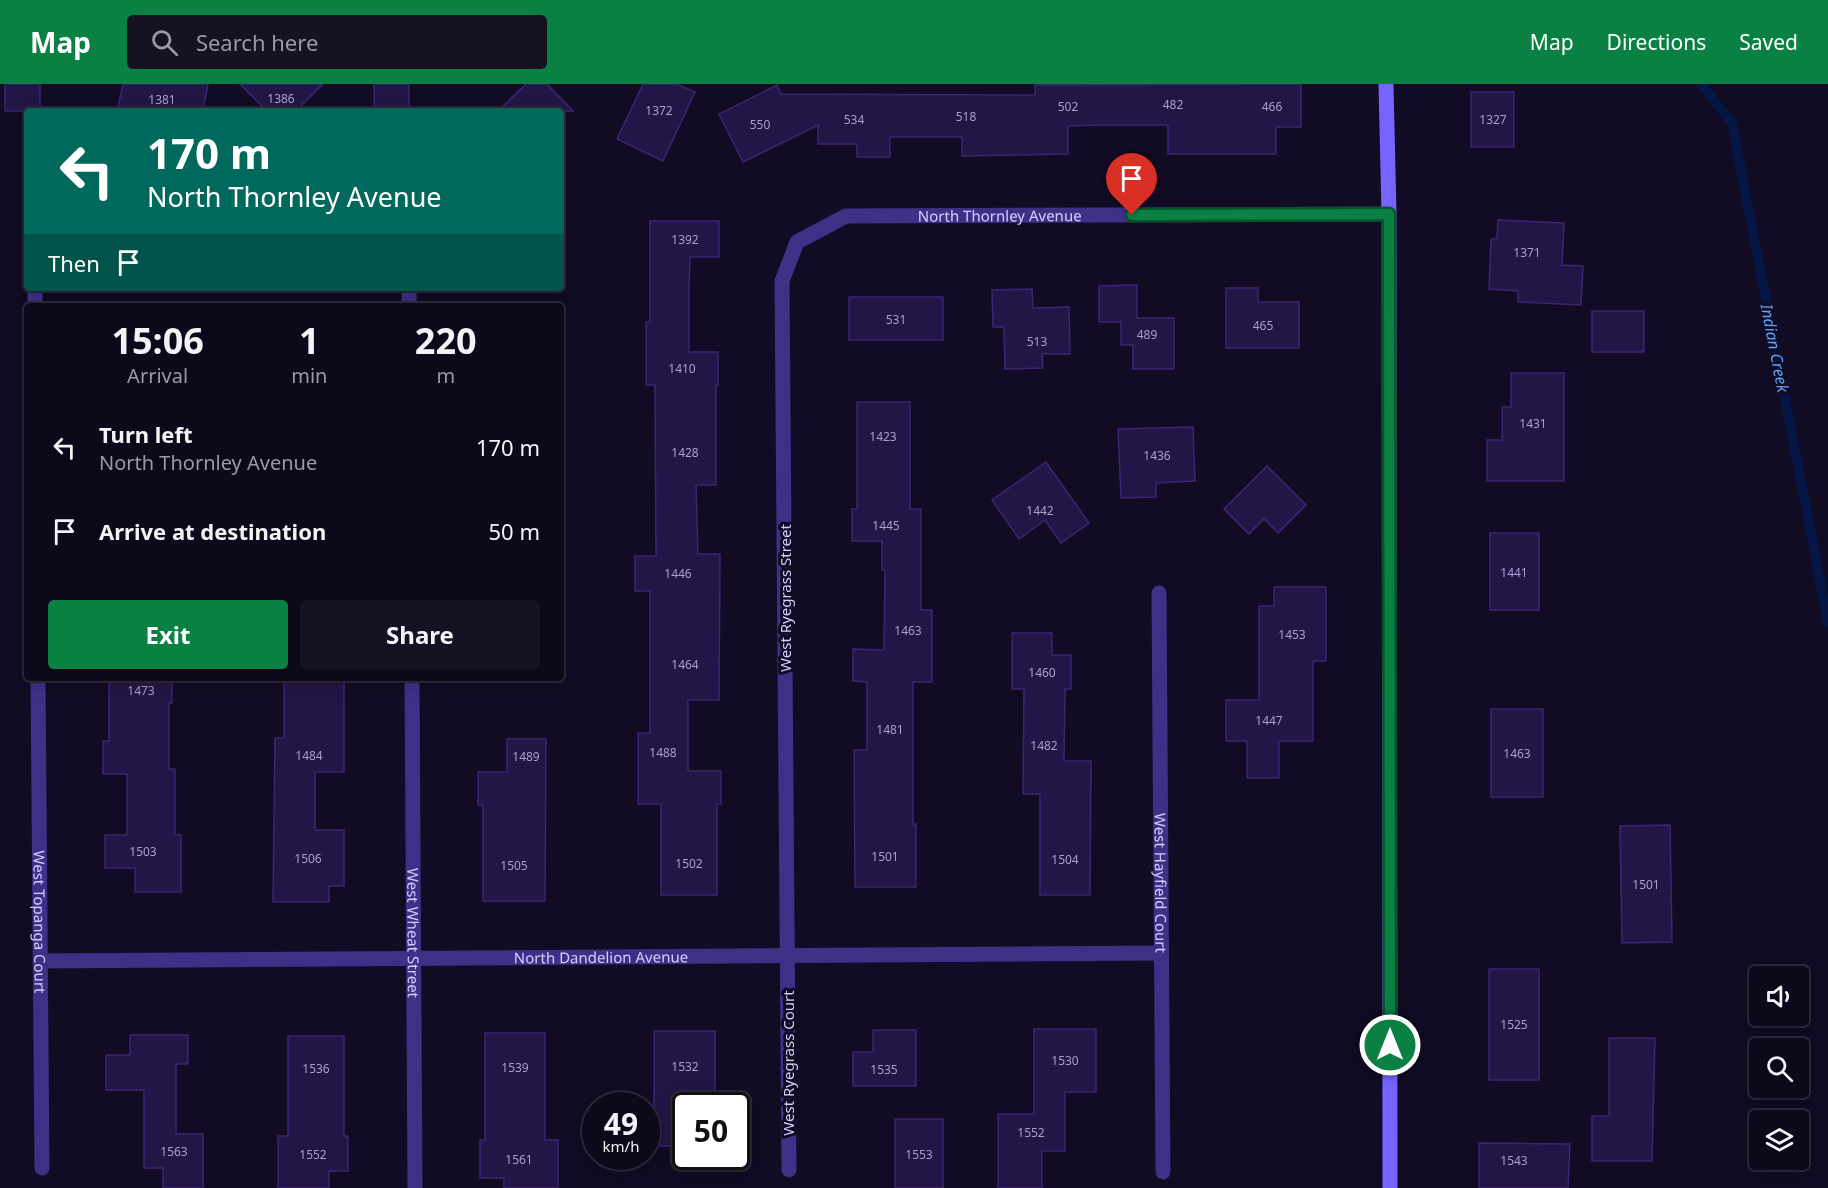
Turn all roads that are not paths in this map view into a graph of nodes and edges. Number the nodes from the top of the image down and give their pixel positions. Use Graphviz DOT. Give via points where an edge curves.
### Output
graph roads {
  1 [pos="1386,84"];
  2 [pos="1389,214"];
  3 [pos="796,242"];
  4 [pos="1158,593"];
  5 [pos="38,681"];
  6 [pos="412,681"];
  7 [pos="1161,953"];
  8 [pos="787,956"];
  9 [pos="414,958"];
  10 [pos="40,961"];
  11 [pos="42,1168"];
  12 [pos="789,1170"];
  13 [pos="1163,1172"];
  14 [pos="416,1188"];
  15 [pos="1390,1188"];
  1 -- 2 [label="main road"];
  2 -- 3 [label="street, North Thornley Avenue" via="846,216"];
  2 -- 15 [label="main road"];
  3 -- 8 [label="street, West Ryegrass Street" via="782,281"];
  4 -- 7 [label="street, West Hayfield Court"];
  5 -- 10 [label="street, West Topanga Court"];
  6 -- 9 [label="street, West Wheat Street"];
  7 -- 8 [label="street, North Dandelion Avenue"];
  7 -- 13 [label="street, West Hayfield Court"];
  8 -- 9 [label="street, North Dandelion Avenue"];
  8 -- 12 [label="street, West Ryegrass Court"];
  9 -- 10 [label="street, North Dandelion Avenue"];
  9 -- 14 [label="street, West Wheat Street"];
  10 -- 11 [label="street, West Topanga Court"];
}
